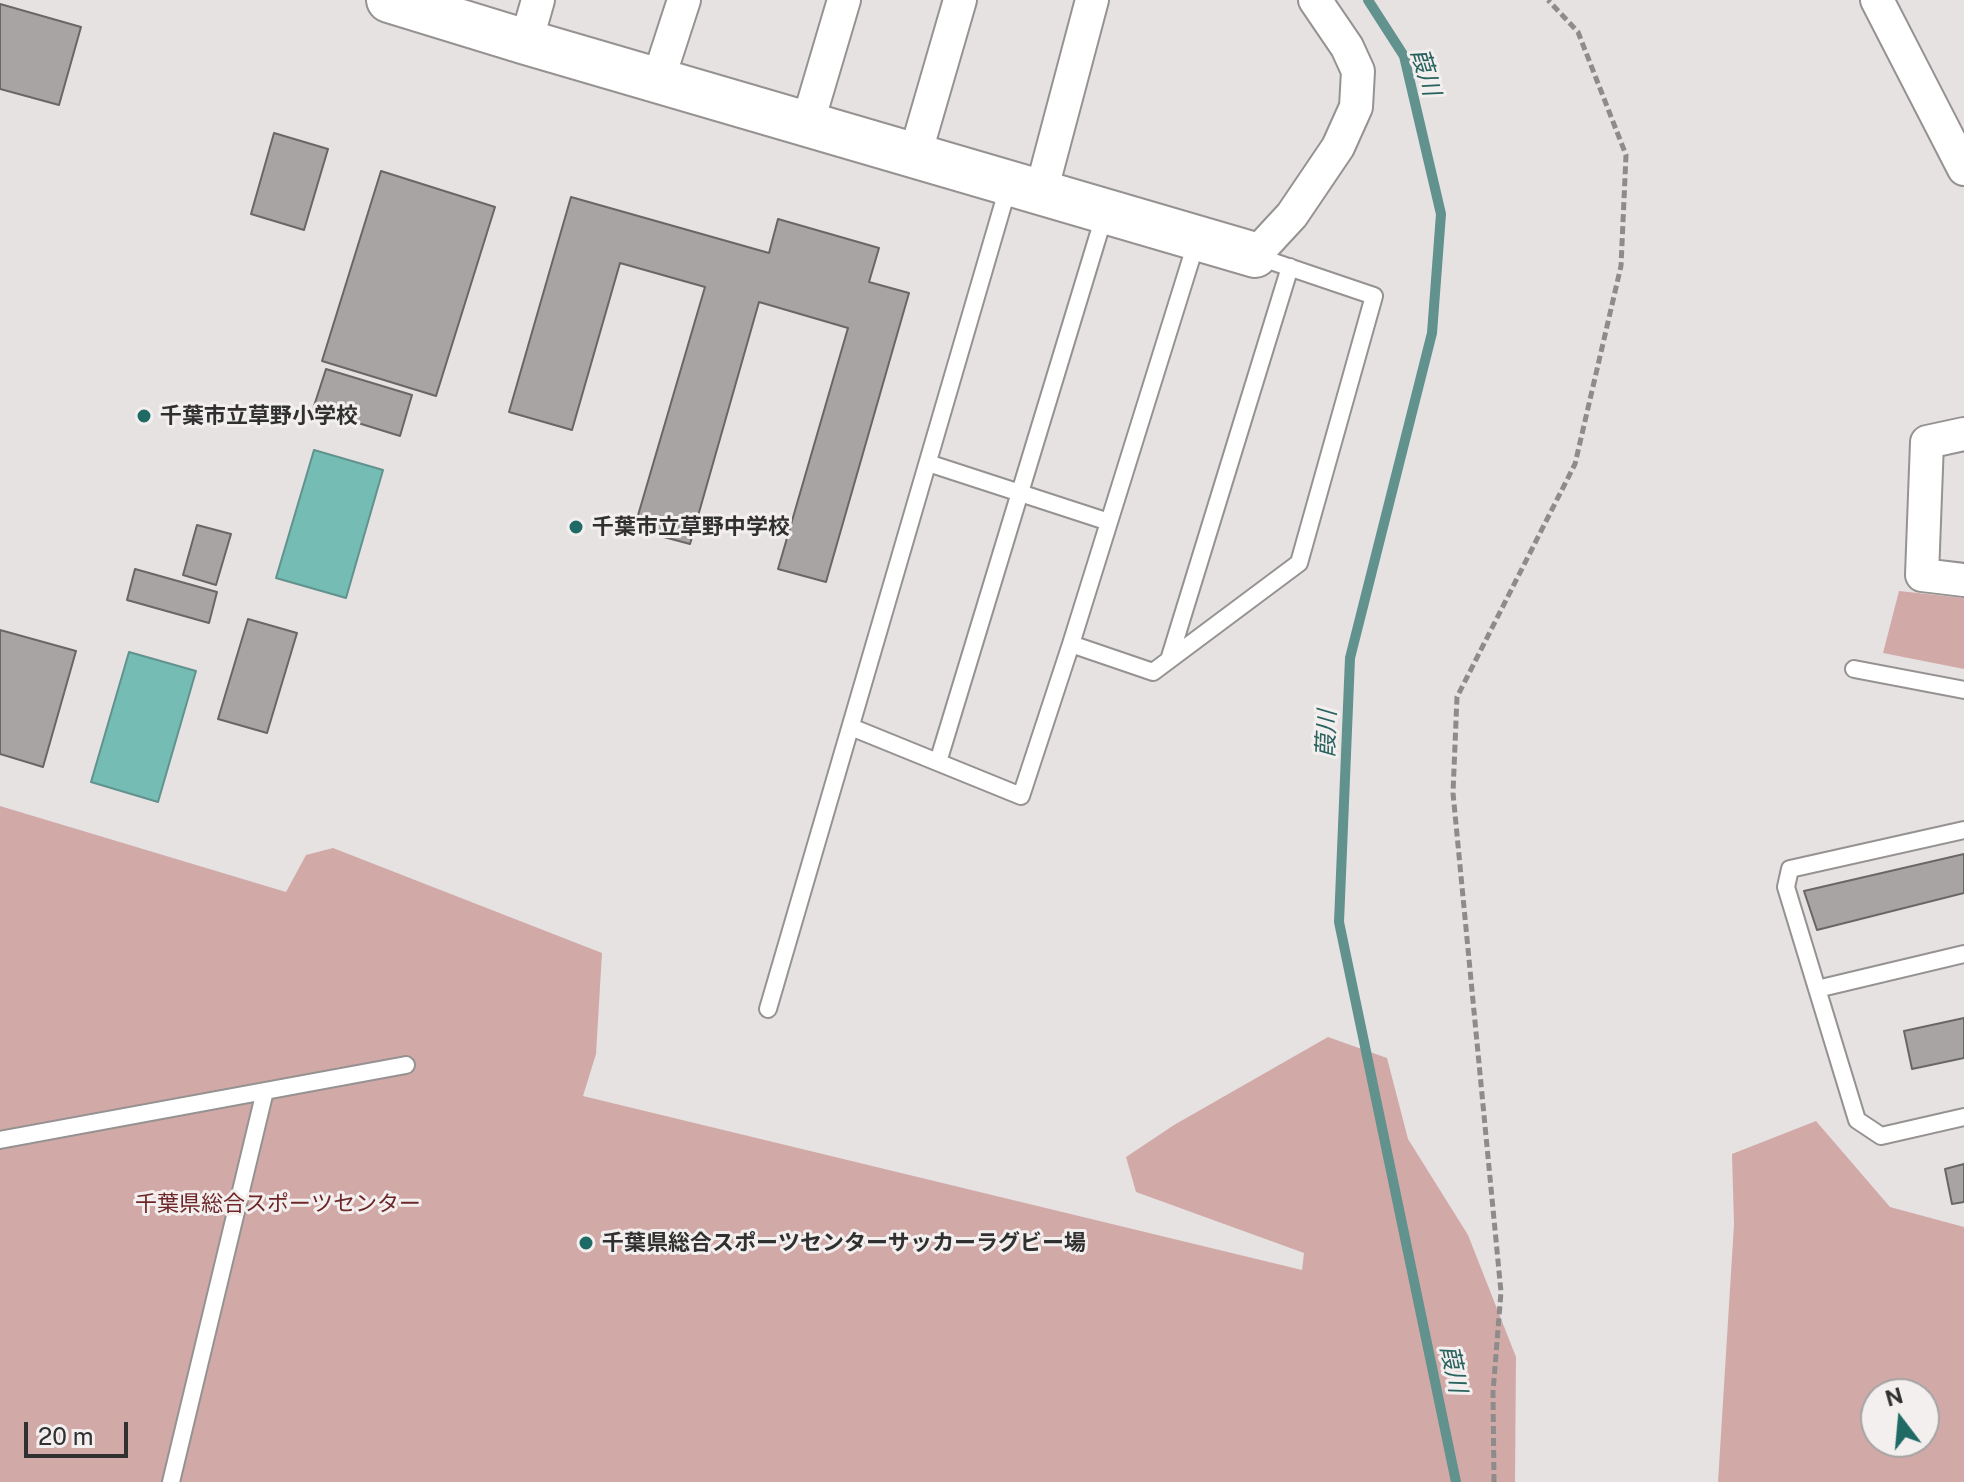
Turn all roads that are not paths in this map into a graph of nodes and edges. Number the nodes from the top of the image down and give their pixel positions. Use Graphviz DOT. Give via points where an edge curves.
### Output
graph roads {
  1 [pos="389,0"];
  2 [pos="538,0"];
  3 [pos="684,0"];
  4 [pos="844,0"];
  5 [pos="960,0"];
  6 [pos="1092,0"];
  7 [pos="1315,0"];
  8 [pos="1877,0"];
  9 [pos="526,42"];
  10 [pos="658,80"];
  11 [pos="807,125"];
  12 [pos="915,155"];
  13 [pos="1964,169"];
  14 [pos="1025,187"];
  15 [pos="1105,211"];
  16 [pos="1197,238"];
  17 [pos="1272,261"];
  18 [pos="1964,434"];
  19 [pos="928,463"];
  20 [pos="1020,492"];
  21 [pos="1109,522"];
  22 [pos="1964,580"];
  23 [pos="1071,644"];
  24 [pos="1169,660"];
  25 [pos="1854,669"];
  26 [pos="1964,690"];
  27 [pos="851,727"];
  28 [pos="938,762"];
  29 [pos="1964,830"];
  30 [pos="1964,954"];
  31 [pos="1817,989"];
  32 [pos="768,1009"];
  33 [pos="406,1065"];
  34 [pos="265,1091"];
  35 [pos="1964,1117"];
  36 [pos="0,1140"];
  37 [pos="171,1482"];
  1 -- 9 [label="street"];
  2 -- 9 [label="street"];
  3 -- 10 [label="street"];
  4 -- 11 [label="street"];
  5 -- 12 [label="street"];
  6 -- 14 [label="street"];
  7 -- 17 [label="street" via="1358,71 1356,107 1338,147 1292,215"];
  8 -- 13 [label="street"];
  9 -- 10 [label="street"];
  10 -- 11 [label="street"];
  11 -- 12 [label="street"];
  12 -- 14 [label="street"];
  14 -- 15 [label="street"];
  14 -- 19 [label="lane"];
  15 -- 16 [label="street"];
  15 -- 20 [label="lane"];
  16 -- 17 [label="street"];
  16 -- 21 [label="lane"];
  17 -- 24 [label="lane"];
  17 -- 24 [label="lane" via="1374,296 1299,563"];
  18 -- 22 [label="street" via="1927,442 1922,575"];
  19 -- 20 [label="lane"];
  19 -- 27 [label="lane"];
  20 -- 21 [label="lane"];
  20 -- 28 [label="lane"];
  21 -- 23 [label="lane"];
  23 -- 24 [label="lane" via="1153,672"];
  23 -- 28 [label="lane" via="1021,796"];
  25 -- 26 [label="lane"];
  27 -- 28 [label="lane"];
  27 -- 32 [label="lane"];
  29 -- 31 [label="lane" via="1790,869 1786,887"];
  30 -- 31 [label="lane"];
  31 -- 35 [label="lane" via="1857,1120 1881,1136"];
  33 -- 34 [label="lane"];
  34 -- 36 [label="lane"];
  34 -- 37 [label="lane"];
}
